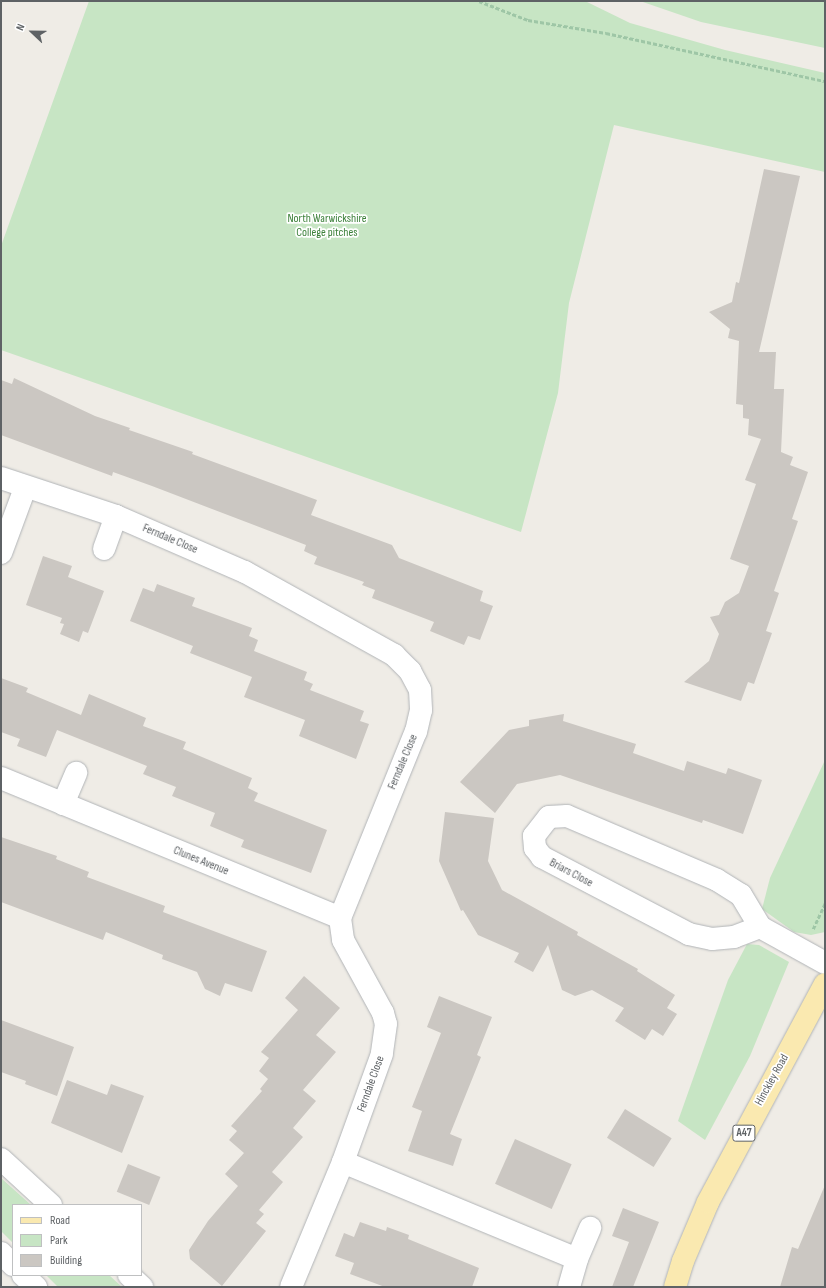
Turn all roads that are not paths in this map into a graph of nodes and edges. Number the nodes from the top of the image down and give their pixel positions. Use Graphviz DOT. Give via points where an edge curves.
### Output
graph roads {
  1 [pos="1,478"];
  2 [pos="24,488"];
  3 [pos="116,516"];
  4 [pos="104,550"];
  5 [pos="1,553"];
  6 [pos="76,773"];
  7 [pos="1,778"];
  8 [pos="63,804"];
  9 [pos="340,918"];
  10 [pos="760,927"];
  11 [pos="825,963"];
  12 [pos="825,984"];
  13 [pos="1,1159"];
  14 [pos="343,1162"];
  15 [pos="51,1204"];
  16 [pos="590,1228"];
  17 [pos="1,1253"];
  18 [pos="577,1259"];
  19 [pos="12,1264"];
  20 [pos="24,1276"];
  21 [pos="130,1276"];
  22 [pos="36,1287"];
  23 [pos="142,1287"];
  24 [pos="291,1287"];
  25 [pos="569,1287"];
  26 [pos="675,1287"];
  1 -- 2 [label="street, Ferndale Close"];
  2 -- 3 [label="street, Ferndale Close"];
  2 -- 5 [label="street"];
  3 -- 4 [label="street"];
  3 -- 9 [label="street, Ferndale Close" via="245,572 394,655 410,671 420,690 421,710 416,731"];
  6 -- 8 [label="street"];
  7 -- 8 [label="street, Clunes Avenue"];
  8 -- 9 [label="street, Clunes Avenue"];
  9 -- 14 [label="street, Ferndale Close" via="343,940 383,1013 386,1024 382,1054"];
  10 -- 10 [label="street, Briars Close" via="734,938 712,939 689,934 542,857 535,848 534,836 549,817 567,816 717,880 741,895"];
  10 -- 11 [label="street"];
  12 -- 26 [label="main road, Hinckley Road / A47" via="708,1202"];
  13 -- 15 [label="street"];
  14 -- 18 [label="street"];
  14 -- 24 [label="street, Ferndale Close"];
  16 -- 18 [label="street"];
  17 -- 19 [label="street"];
  18 -- 25 [label="street"];
  20 -- 22 [label="street"];
  21 -- 23 [label="street"];
}
